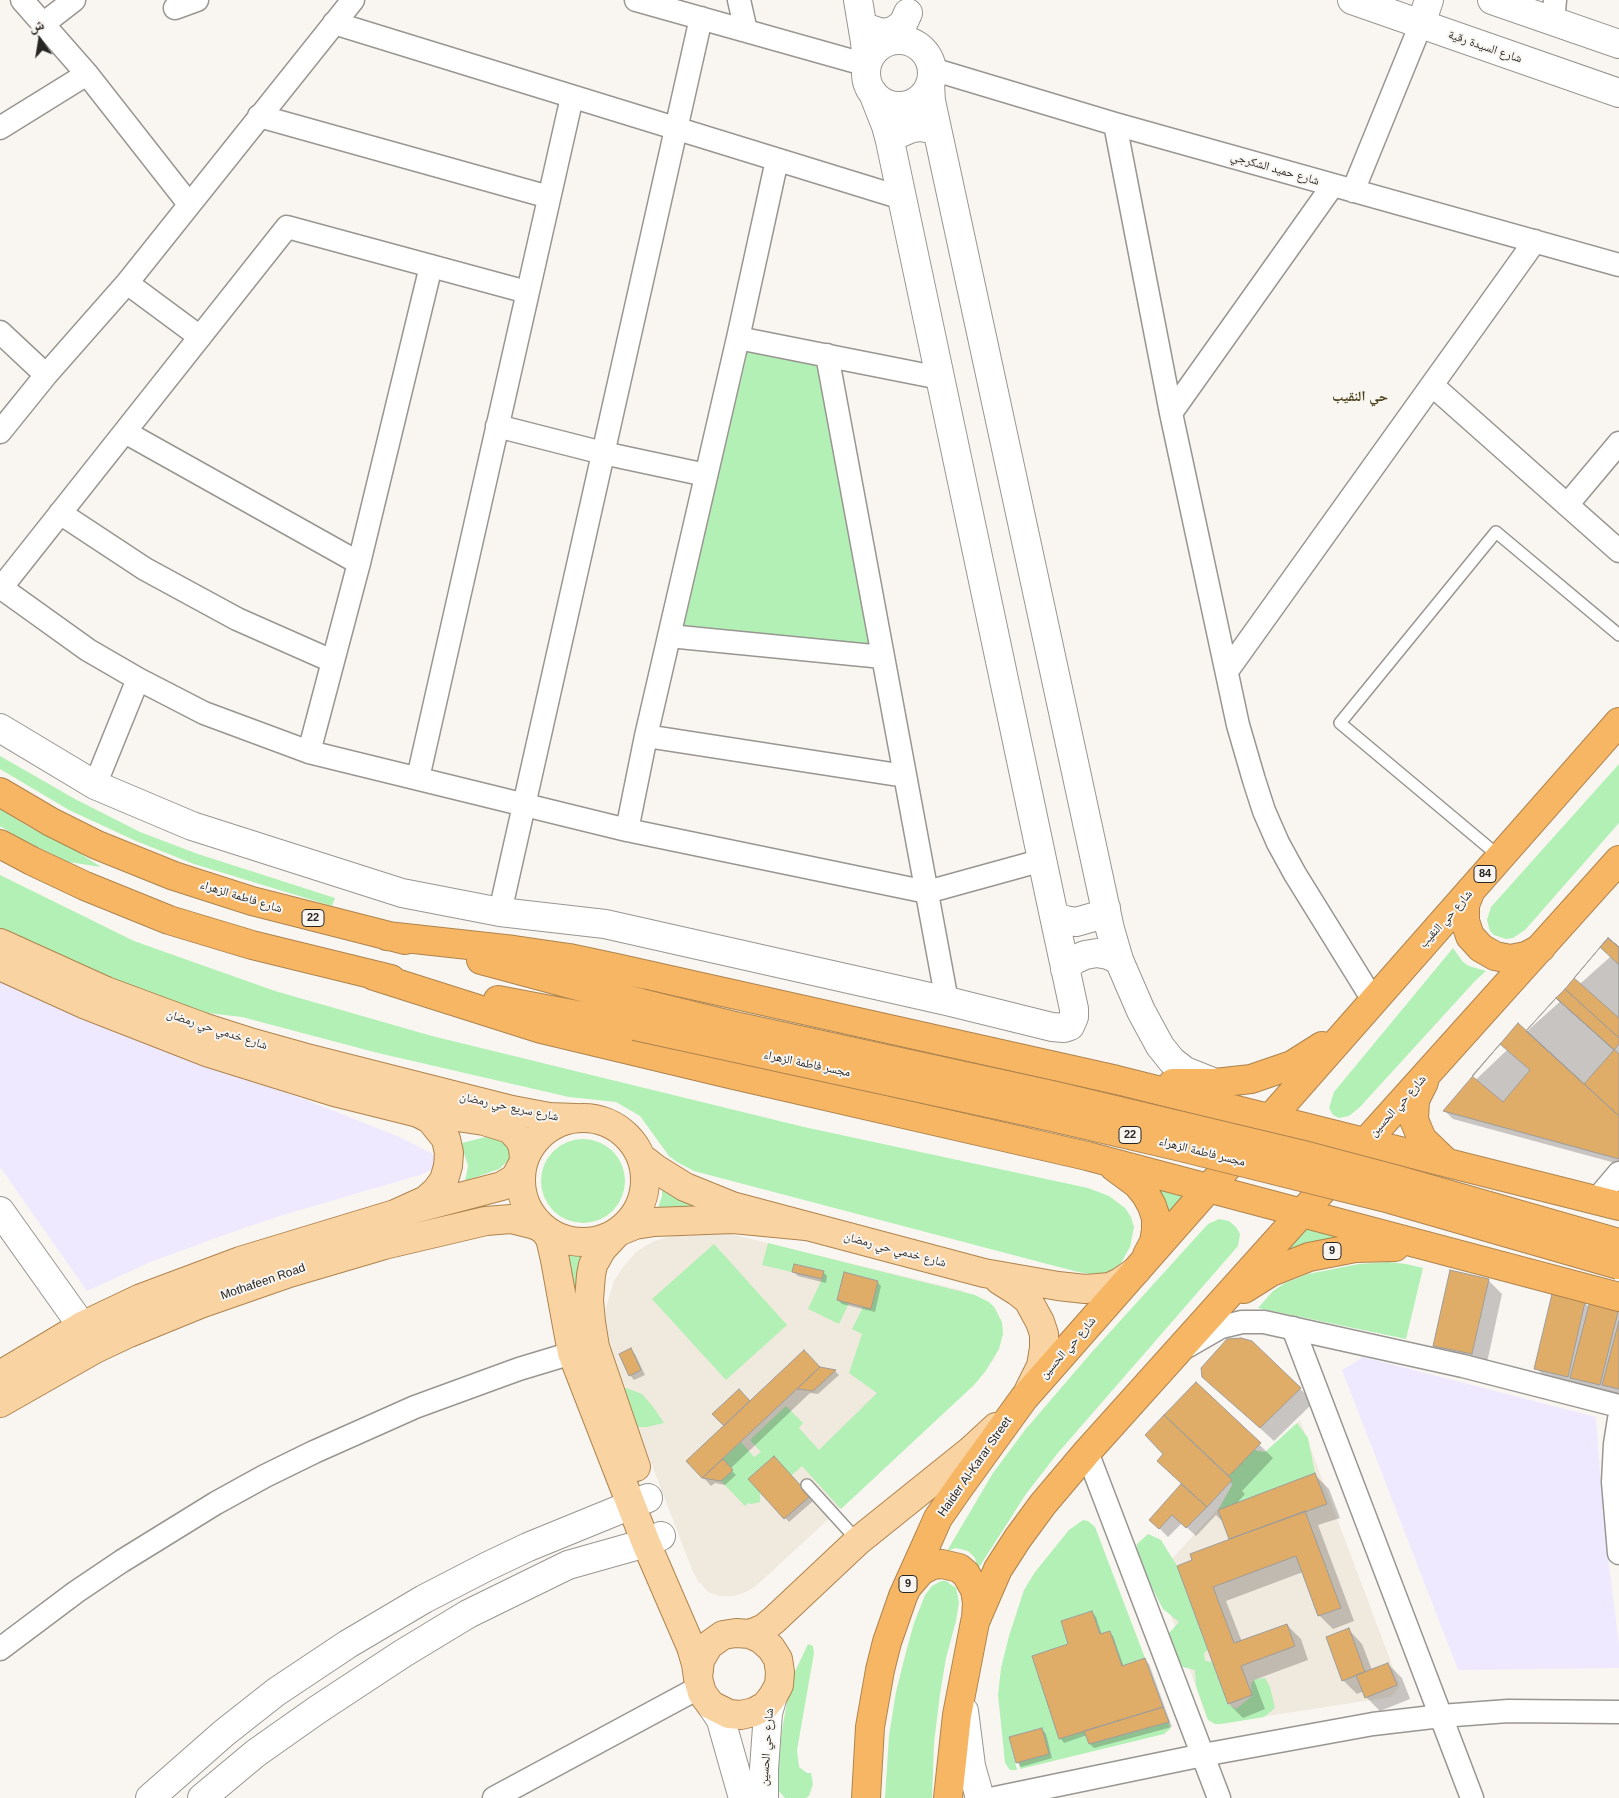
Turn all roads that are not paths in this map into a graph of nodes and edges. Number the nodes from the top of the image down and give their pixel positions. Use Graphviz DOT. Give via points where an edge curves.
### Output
graph roads {
  1 [pos="22,0"];
  2 [pos="74,0"];
  3 [pos="196,0"];
  4 [pos="352,0"];
  5 [pos="636,0"];
  6 [pos="739,0"];
  7 [pos="1352,0"];
  8 [pos="1492,0"];
  9 [pos="906,6"];
  10 [pos="175,8"];
  11 [pos="860,10"];
  12 [pos="1554,11"];
  13 [pos="1425,12"];
  14 [pos="701,18"];
  15 [pos="334,23"];
  16 [pos="43,24"];
  17 [pos="746,31"];
  18 [pos="1619,44"];
  19 [pos="867,65"];
  20 [pos="929,69"];
  21 [pos="87,74"];
  22 [pos="872,93"];
  23 [pos="1619,93"];
  24 [pos="572,97"];
  25 [pos="259,116"];
  26 [pos="1114,124"];
  27 [pos="0,128"];
  28 [pos="676,129"];
  29 [pos="937,130"];
  30 [pos="890,141"];
  31 [pos="777,160"];
  32 [pos="1343,188"];
  33 [pos="549,196"];
  34 [pos="902,198"];
  35 [pos="189,204"];
  36 [pos="1535,242"];
  37 [pos="1619,265"];
  38 [pos="431,266"];
  39 [pos="126,283"];
  40 [pos="528,292"];
  41 [pos="0,332"];
  42 [pos="200,337"];
  43 [pos="738,338"];
  44 [pos="827,355"];
  45 [pos="46,376"];
  46 [pos="940,378"];
  47 [pos="1432,385"];
  48 [pos="1171,413"];
  49 [pos="498,426"];
  50 [pos="0,432"];
  51 [pos="124,432"];
  52 [pos="1619,443"];
  53 [pos="603,452"];
  54 [pos="706,475"];
  55 [pos="1567,505"];
  56 [pos="60,513"];
  57 [pos="1619,551"];
  58 [pos="359,563"];
  59 [pos="0,587"];
  60 [pos="1619,635"];
  61 [pos="669,636"];
  62 [pos="883,657"];
  63 [pos="332,661"];
  64 [pos="1227,671"];
  65 [pos="138,680"];
  66 [pos="1619,722"];
  67 [pos="0,728"];
  68 [pos="646,736"];
  69 [pos="309,752"];
  70 [pos="905,776"];
  71 [pos="418,778"];
  72 [pos="95,785"];
  73 [pos="0,792"];
  74 [pos="524,805"];
  75 [pos="627,830"];
  76 [pos="0,844"];
  77 [pos="1500,857"];
  78 [pos="1043,860"];
  79 [pos="1619,860"];
  80 [pos="1471,890"];
  81 [pos="927,892"];
  82 [pos="1106,908"];
  83 [pos="500,912"];
  84 [pos="1054,916"];
  85 [pos="387,936"];
  86 [pos="0,943"];
  87 [pos="1540,948"];
  88 [pos="1119,960"];
  89 [pos="0,966"];
  90 [pos="1066,969"];
  91 [pos="374,976"];
  92 [pos="1373,1000"];
  93 [pos="947,1001"];
  94 [pos="638,1014"];
  95 [pos="1352,1025"];
  96 [pos="1429,1072"];
  97 [pos="1117,1080"];
  98 [pos="1215,1083"];
  99 [pos="442,1092"];
  100 [pos="398,1108"];
  101 [pos="576,1118"];
  102 [pos="1271,1118"];
  103 [pos="1366,1142"];
  104 [pos="1087,1156"];
  105 [pos="642,1158"];
  106 [pos="522,1163"];
  107 [pos="1447,1163"];
  108 [pos="1488,1173"];
  109 [pos="1619,1173"];
  110 [pos="1209,1188"];
  111 [pos="1608,1203"];
  112 [pos="0,1211"];
  113 [pos="1302,1212"];
  114 [pos="395,1214"];
  115 [pos="806,1226"];
  116 [pos="543,1229"];
  117 [pos="618,1232"];
  118 [pos="1619,1243"];
  119 [pos="1467,1258"];
  120 [pos="1619,1265"];
  121 [pos="1138,1268"];
  122 [pos="984,1273"];
  123 [pos="1619,1297"];
  124 [pos="1213,1312"];
  125 [pos="82,1326"];
  126 [pos="1293,1328"];
  127 [pos="572,1352"];
  128 [pos="1174,1355"];
  129 [pos="0,1375"];
  130 [pos="1024,1398"];
  131 [pos="0,1404"];
  132 [pos="1619,1406"];
  133 [pos="1619,1419"];
  134 [pos="1087,1452"];
  135 [pos="807,1485"];
  136 [pos="639,1502"];
  137 [pos="654,1539"];
  138 [pos="858,1542"];
  139 [pos="1619,1553"];
  140 [pos="902,1596"];
  141 [pos="975,1622"];
  142 [pos="736,1634"];
  143 [pos="348,1644"];
  144 [pos="0,1649"];
  145 [pos="964,1673"];
  146 [pos="366,1677"];
  147 [pos="703,1690"];
  148 [pos="773,1696"];
  149 [pos="1619,1712"];
  150 [pos="1441,1716"];
  151 [pos="1203,1755"];
  152 [pos="150,1798"];
  153 [pos="202,1798"];
  154 [pos="494,1798"];
  155 [pos="742,1798"];
  156 [pos="764,1798"];
  157 [pos="866,1798"];
  158 [pos="948,1798"];
  159 [pos="980,1798"];
  160 [pos="995,1798"];
  161 [pos="1219,1798"];
  162 [pos="1472,1798"];
  1 -- 16 [label="street"];
  2 -- 16 [label="street"];
  3 -- 10 [label="street"];
  4 -- 15 [label="street"];
  5 -- 14 [label="street"];
  6 -- 17 [label="street"];
  7 -- 13 [label="main road, شارع السيدة رقية"];
  8 -- 12 [label="main road"];
  9 -- 11 [label="main road" via="903,24 882,33 870,29"];
  9 -- 20 [label="main road"];
  11 -- 19 [label="main road"];
  12 -- 18 [label="main road"];
  13 -- 23 [label="main road, شارع السيدة رقية"];
  13 -- 32 [label="street"];
  14 -- 17 [label="street"];
  14 -- 28 [label="street"];
  15 -- 24 [label="street"];
  15 -- 25 [label="street"];
  16 -- 21 [label="street"];
  17 -- 19 [label="street"];
  19 -- 20 [label="main road" via="874,52 885,43 900,40 914,44"];
  19 -- 22 [label="main road" via="866,80"];
  20 -- 22 [label="main road" via="924,95 915,102 892,106"];
  20 -- 26 [label="street, شارع حميد الشكرجي"];
  20 -- 29 [label="main road"];
  21 -- 27 [label="street"];
  21 -- 35 [label="street"];
  22 -- 30 [label="main road"];
  24 -- 28 [label="street"];
  24 -- 33 [label="street"];
  25 -- 33 [label="street"];
  25 -- 35 [label="street"];
  26 -- 32 [label="street, شارع حميد الشكرجي"];
  26 -- 48 [label="street"];
  28 -- 31 [label="street"];
  28 -- 53 [label="street"];
  29 -- 30 [label="main road" via="912,128"];
  29 -- 82 [label="main road"];
  30 -- 34 [label="main road"];
  31 -- 34 [label="street"];
  31 -- 43 [label="street"];
  32 -- 36 [label="street, شارع حميد الشكرجي"];
  32 -- 48 [label="street"];
  33 -- 40 [label="street"];
  34 -- 46 [label="main road"];
  35 -- 39 [label="street"];
  36 -- 37 [label="street, شارع حميد الشكرجي"];
  36 -- 47 [label="street"];
  38 -- 40 [label="street"];
  38 -- 42 [label="street" via="287,227"];
  38 -- 58 [label="street"];
  39 -- 42 [label="street"];
  39 -- 45 [label="street"];
  40 -- 49 [label="street"];
  41 -- 45 [label="street"];
  42 -- 51 [label="street"];
  43 -- 44 [label="street"];
  43 -- 54 [label="street"];
  44 -- 46 [label="street"];
  44 -- 62 [label="street"];
  45 -- 50 [label="street"];
  46 -- 78 [label="main road"];
  47 -- 55 [label="street"];
  47 -- 64 [label="street"];
  48 -- 64 [label="street"];
  49 -- 53 [label="street"];
  49 -- 71 [label="street"];
  51 -- 56 [label="street"];
  51 -- 58 [label="street"];
  52 -- 55 [label="street"];
  53 -- 54 [label="street"];
  53 -- 74 [label="street"];
  54 -- 61 [label="street"];
  55 -- 57 [label="street"];
  56 -- 59 [label="street"];
  56 -- 63 [label="street" via="145,569 220,610"];
  58 -- 63 [label="street"];
  59 -- 65 [label="street" via="88,650"];
  60 -- 77 [label="lane" via="1496,532 1340,723"];
  61 -- 62 [label="street"];
  61 -- 68 [label="street"];
  62 -- 70 [label="street"];
  63 -- 69 [label="street"];
  64 -- 92 [label="street" via="1254,780 1278,843"];
  65 -- 69 [label="street" via="204,713"];
  65 -- 72 [label="street"];
  66 -- 77 [label="highway, شارع حي النقيب / 84"];
  67 -- 72 [label="main road"];
  68 -- 70 [label="street"];
  68 -- 75 [label="street"];
  69 -- 71 [label="street"];
  70 -- 81 [label="street"];
  71 -- 74 [label="street"];
  72 -- 83 [label="main road" via="192,826 301,862 402,893"];
  73 -- 85 [label="highway, شارع فاطمة الزهراء / 22" via="98,845 174,876 252,901"];
  74 -- 75 [label="street"];
  74 -- 83 [label="street"];
  75 -- 81 [label="street"];
  76 -- 91 [label="highway, 22" via="76,882 169,920"];
  77 -- 80 [label="highway, شارع حي النقيب / 84"];
  78 -- 81 [label="street"];
  78 -- 84 [label="main road"];
  79 -- 87 [label="highway"];
  80 -- 87 [label="highway" via="1465,921 1470,936 1481,948 1495,956 1510,959 1526,956"];
  80 -- 92 [label="highway, شارع حي النقيب / 84"];
  81 -- 93 [label="street"];
  82 -- 84 [label="main road" via="1097,916 1076,922"];
  82 -- 88 [label="main road"];
  83 -- 93 [label="main road" via="605,924"];
  84 -- 90 [label="main road"];
  85 -- 94 [label="highway, شارع فاطمة الزهراء / 22"];
  85 -- 97 [label="highway" via="569,958"];
  86 -- 99 [label="main road, شارع خدمي حي رمضان" via="106,991 203,1027 303,1057"];
  87 -- 96 [label="highway"];
  88 -- 90 [label="main road" via="1108,954 1096,953 1074,960"];
  88 -- 98 [label="main road" via="1160,1046 1185,1071"];
  89 -- 100 [label="main road" via="86,1005 209,1053"];
  90 -- 93 [label="main road" via="1074,1017 1070,1026 1064,1028"];
  91 -- 94 [label="highway, 22"];
  91 -- 104 [label="highway" via="541,1029"];
  92 -- 95 [label="highway, شارع حي النقيب / 84"];
  94 -- 118 [label="highway, مجسر فاطمة الزهراء / 22, bridge" via="748,1029 1056,1096 1300,1154"];
  94 -- 120 [label="highway, مجسر فاطمة الزهراء / 22, bridge" via="1390,1199"];
  95 -- 98 [label="highway" via="1312,1054 1282,1070 1251,1079"];
  95 -- 102 [label="highway, شارع حي الحسين / 84"];
  96 -- 103 [label="highway, شارع حي الحسين"];
  96 -- 107 [label="highway" via="1415,1100 1414,1120 1422,1139"];
  97 -- 98 [label="highway"];
  97 -- 102 [label="highway"];
  97 -- 104 [label="highway" via="1134,1086 1146,1099 1151,1116 1148,1134 1130,1154 1113,1158"];
  99 -- 101 [label="main road, شارع سريع حي رمضان" via="537,1115"];
  100 -- 106 [label="main road" via="484,1121 510,1129 524,1148"];
  100 -- 114 [label="main road" via="430,1119 446,1139 449,1153 444,1180 436,1191 426,1200"];
  101 -- 105 [label="main road" via="597,1119 616,1127 632,1140"];
  101 -- 106 [label="main road" via="559,1122 544,1131 532,1144"];
  102 -- 103 [label="highway"];
  102 -- 110 [label="highway, شارع حي الحسين / 9"];
  103 -- 107 [label="highway"];
  103 -- 113 [label="highway, شارع حي الحسين / 9"];
  104 -- 110 [label="highway"];
  104 -- 121 [label="highway" via="1126,1175 1137,1184 1152,1206 1156,1218 1154,1242"];
  105 -- 115 [label="main road" via="700,1194"];
  105 -- 117 [label="main road" via="646,1178 643,1199 634,1218"];
  106 -- 114 [label="main road, Mothafeen Road" via="514,1178 502,1186"];
  106 -- 116 [label="main road" via="520,1184 523,1201"];
  107 -- 108 [label="highway"];
  108 -- 111 [label="highway"];
  108 -- 119 [label="highway" via="1467,1172 1457,1177 1441,1193 1437,1204 1437,1226 1441,1236 1456,1253"];
  109 -- 111 [label="street"];
  110 -- 113 [label="highway"];
  110 -- 121 [label="highway, شارع حي الحسين / 9"];
  112 -- 125 [label="main road"];
  113 -- 119 [label="highway"];
  113 -- 124 [label="highway, شارع حي الحسين / 9"];
  114 -- 125 [label="main road, Mothafeen Road" via="240,1261 141,1298"];
  115 -- 117 [label="main road" via="733,1219 684,1220 644,1224"];
  115 -- 122 [label="main road, شارع خدمي حي رمضان"];
  116 -- 117 [label="main road" via="560,1239 580,1243 600,1241"];
  116 -- 127 [label="main road" via="551,1243"];
  116 -- 131 [label="main road, Mothafeen Road" via="519,1220 494,1220 384,1245 289,1273 129,1333"];
  117 -- 136 [label="main road" via="593,1264 589,1294 591,1322 595,1347 618,1418"];
  119 -- 123 [label="highway, 9"];
  119 -- 124 [label="highway, 9" via="1387,1247 1333,1251 1271,1272"];
  121 -- 122 [label="main road" via="1110,1287 1085,1289"];
  121 -- 130 [label="highway, شارع حي الحسين / 9"];
  122 -- 130 [label="main road" via="1028,1300 1044,1334 1041,1366"];
  124 -- 128 [label="highway, شارع حي الحسين / 9"];
  125 -- 129 [label="main road, Mothafeen Road"];
  126 -- 128 [label="street" via="1254,1321 1230,1324"];
  126 -- 132 [label="street" via="1463,1366"];
  126 -- 150 [label="street"];
  127 -- 136 [label="main road"];
  127 -- 144 [label="street" via="415,1407 264,1476 122,1561"];
  128 -- 134 [label="highway, شارع حي الحسين / 9"];
  130 -- 138 [label="main road, شارع حي الحسين" via="970,1451"];
  130 -- 140 [label="highway, Haider Al-Karar Street / 9" via="938,1518"];
  133 -- 139 [label="street" via="1613,1482"];
  134 -- 141 [label="highway, 9" via="1018,1538 998,1569"];
  134 -- 151 [label="street"];
  135 -- 138 [label="lane"];
  136 -- 137 [label="main road"];
  136 -- 143 [label="main road" via="486,1567"];
  137 -- 142 [label="main road" via="702,1627 713,1635"];
  137 -- 146 [label="main road" via="568,1565 501,1597"];
  137 -- 147 [label="main road"];
  138 -- 142 [label="main road, شارع حي الحسين" via="764,1628"];
  140 -- 141 [label="highway" via="921,1571 932,1566 951,1565 972,1582 976,1595"];
  140 -- 157 [label="highway, Haider Al-Karar Street / 9" via="873,1706"];
  141 -- 145 [label="highway, 9"];
  142 -- 147 [label="main road" via="709,1645 704,1652 700,1660"];
  142 -- 148 [label="main road" via="762,1639 778,1659 779,1684"];
  143 -- 146 [label="main road"];
  143 -- 152 [label="main road" via="239,1721"];
  145 -- 158 [label="highway, 9"];
  145 -- 159 [label="main road" via="967,1748"];
  146 -- 153 [label="main road" via="256,1753"];
  147 -- 148 [label="main road" via="728,1714 754,1712"];
  147 -- 154 [label="street"];
  147 -- 155 [label="main road, شارع حي الحسين" via="721,1720"];
  148 -- 156 [label="main road, شارع حي الحسين" via="768,1713"];
  149 -- 150 [label="street" via="1508,1711"];
  150 -- 151 [label="street" via="1373,1724"];
  150 -- 162 [label="street"];
  151 -- 160 [label="street"];
  151 -- 161 [label="street"];
}
